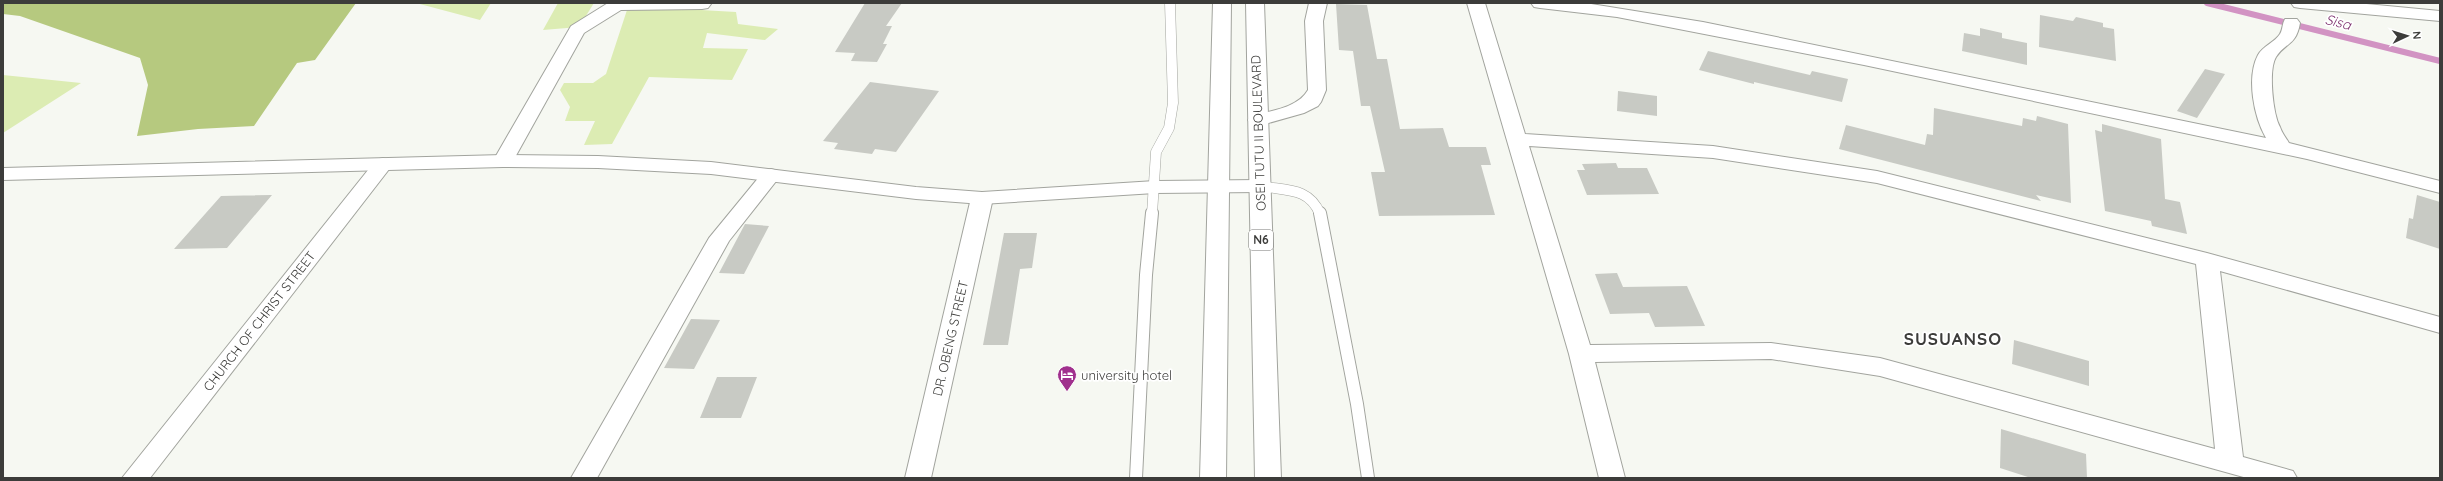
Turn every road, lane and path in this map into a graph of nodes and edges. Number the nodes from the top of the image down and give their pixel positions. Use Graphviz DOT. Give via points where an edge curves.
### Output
graph roads {
  1 [pos="659,3"];
  2 [pos="1170,3"];
  3 [pos="1222,3"];
  4 [pos="1318,3"];
  5 [pos="1476,3"];
  6 [pos="1540,3"];
  7 [pos="2300,3"];
  8 [pos="702,4"];
  9 [pos="1258,5"];
  10 [pos="2440,16"];
  11 [pos="2291,23"];
  12 [pos="1258,120"];
  13 [pos="1516,138"];
  14 [pos="2282,147"];
  15 [pos="502,161"];
  16 [pos="383,164"];
  17 [pos="3,174"];
  18 [pos="771,175"];
  19 [pos="1217,185"];
  20 [pos="1260,186"];
  21 [pos="1155,187"];
  22 [pos="2440,187"];
  23 [pos="982,198"];
  24 [pos="2207,260"];
  25 [pos="2440,325"];
  26 [pos="1581,354"];
  27 [pos="2230,462"];
  28 [pos="135,478"];
  29 [pos="584,478"];
  30 [pos="918,478"];
  31 [pos="1136,478"];
  32 [pos="1213,478"];
  33 [pos="1268,478"];
  34 [pos="1368,478"];
  35 [pos="1612,478"];
  36 [pos="2284,478"];
  1 -- 8 [label="main road"];
  1 -- 15 [label="main road" via="617,5 577,30"];
  2 -- 21 [label="lane" via="1173,103 1169,128 1156,152"];
  3 -- 19 [label="main road"];
  4 -- 12 [label="main road" via="1314,20 1317,90 1311,102 1297,109"];
  5 -- 13 [label="main road"];
  6 -- 14 [label="main road" via="1617,12 1703,27"];
  7 -- 10 [label="main road"];
  9 -- 12 [label="main road, OSEI TUTU II BOULEVARD / N6"];
  11 -- 14 [label="main road" via="2289,34 2266,56 2263,72 2263,94 2270,126"];
  12 -- 20 [label="main road, OSEI TUTU II BOULEVARD / N6"];
  13 -- 24 [label="main road" via="1714,152 1870,176"];
  13 -- 26 [label="main road"];
  14 -- 22 [label="main road"];
  15 -- 16 [label="main road"];
  15 -- 18 [label="main road" via="646,163"];
  16 -- 17 [label="main road"];
  16 -- 28 [label="main road, CHURCH OF CHRIST STREET"];
  18 -- 23 [label="main road" via="916,193"];
  18 -- 29 [label="main road" via="720,238"];
  19 -- 20 [label="main road"];
  19 -- 21 [label="main road"];
  19 -- 32 [label="main road"];
  20 -- 33 [label="main road, OSEI TUTU II BOULEVARD / N6"];
  20 -- 34 [label="lane" via="1306,194 1316,204 1321,218 1357,404"];
  21 -- 23 [label="main road"];
  21 -- 31 [label="lane" via="1146,275"];
  23 -- 30 [label="main road, DR. OBENG STREET"];
  24 -- 25 [label="main road"];
  24 -- 27 [label="main road"];
  26 -- 27 [label="main road" via="1771,351 1880,367"];
  26 -- 35 [label="main road"];
  27 -- 36 [label="main road"];
}
